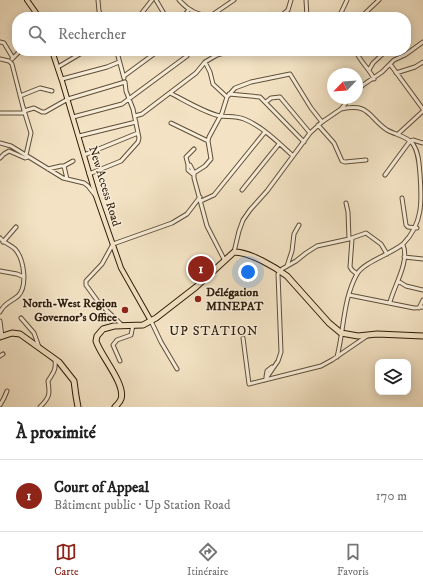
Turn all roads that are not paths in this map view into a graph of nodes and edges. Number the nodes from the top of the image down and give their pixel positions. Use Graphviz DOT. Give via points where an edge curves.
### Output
graph roads {
  1 [pos="27,0"];
  2 [pos="98,0"];
  3 [pos="152,0"];
  4 [pos="156,0"];
  5 [pos="180,0"];
  6 [pos="229,0"];
  7 [pos="234,0"];
  8 [pos="291,0"];
  9 [pos="306,0"];
  10 [pos="347,0"];
  11 [pos="379,0"];
  12 [pos="228,5"];
  13 [pos="189,9"];
  14 [pos="35,12"];
  15 [pos="99,12"];
  16 [pos="143,12"];
  17 [pos="163,12"];
  18 [pos="187,12"];
  19 [pos="195,12"];
  20 [pos="217,12"];
  21 [pos="286,12"];
  22 [pos="307,12"];
  23 [pos="341,12"];
  24 [pos="366,12"];
  25 [pos="0,42"];
  26 [pos="423,42"];
  27 [pos="411,50"];
  28 [pos="54,56"];
  29 [pos="77,56"];
  30 [pos="118,56"];
  31 [pos="151,56"];
  32 [pos="188,56"];
  33 [pos="215,56"];
  34 [pos="358,56"];
  35 [pos="381,56"];
  36 [pos="402,56"];
  37 [pos="13,58"];
  38 [pos="0,59"];
  39 [pos="9,61"];
  40 [pos="119,62"];
  41 [pos="205,62"];
  42 [pos="421,63"];
  43 [pos="390,64"];
  44 [pos="58,67"];
  45 [pos="423,67"];
  46 [pos="369,70"];
  47 [pos="396,72"];
  48 [pos="124,76"];
  49 [pos="374,78"];
  50 [pos="62,79"];
  51 [pos="125,82"];
  52 [pos="363,85"];
  53 [pos="52,92"];
  54 [pos="170,93"];
  55 [pos="228,95"];
  56 [pos="20,96"];
  57 [pos="129,98"];
  58 [pos="68,99"];
  59 [pos="266,102"];
  60 [pos="345,104"];
  61 [pos="341,109"];
  62 [pos="423,110"];
  63 [pos="24,112"];
  64 [pos="0,113"];
  65 [pos="135,116"];
  66 [pos="220,116"];
  67 [pos="73,117"];
  68 [pos="136,122"];
  69 [pos="171,123"];
  70 [pos="320,123"];
  71 [pos="265,132"];
  72 [pos="138,133"];
  73 [pos="310,133"];
  74 [pos="398,134"];
  75 [pos="79,136"];
  76 [pos="208,141"];
  77 [pos="410,141"];
  78 [pos="304,142"];
  79 [pos="0,143"];
  80 [pos="423,143"];
  81 [pos="279,144"];
  82 [pos="194,149"];
  83 [pos="84,155"];
  84 [pos="27,156"];
  85 [pos="293,156"];
  86 [pos="0,158"];
  87 [pos="366,160"];
  88 [pos="73,161"];
  89 [pos="64,166"];
  90 [pos="48,169"];
  91 [pos="89,174"];
  92 [pos="194,174"];
  93 [pos="384,175"];
  94 [pos="67,179"];
  95 [pos="242,190"];
  96 [pos="422,190"];
  97 [pos="96,196"];
  98 [pos="402,198"];
  99 [pos="200,199"];
  100 [pos="346,203"];
  101 [pos="422,206"];
  102 [pos="299,225"];
  103 [pos="16,227"];
  104 [pos="416,228"];
  105 [pos="0,238"];
  106 [pos="350,239"];
  107 [pos="3,242"];
  108 [pos="113,244"];
  109 [pos="403,245"];
  110 [pos="234,252"];
  111 [pos="388,254"];
  112 [pos="404,257"];
  113 [pos="423,259"];
  114 [pos="226,260"];
  115 [pos="287,266"];
  116 [pos="280,270"];
  117 [pos="0,271"];
  118 [pos="358,274"];
  119 [pos="24,277"];
  120 [pos="398,281"];
  121 [pos="423,290"];
  122 [pos="349,295"];
  123 [pos="423,300"];
  124 [pos="390,302"];
  125 [pos="421,307"];
  126 [pos="0,312"];
  127 [pos="21,318"];
  128 [pos="0,321"];
  129 [pos="151,321"];
  130 [pos="133,325"];
  131 [pos="123,326"];
  132 [pos="341,333"];
  133 [pos="368,335"];
  134 [pos="423,336"];
  135 [pos="1,337"];
  136 [pos="243,338"];
  137 [pos="39,347"];
  138 [pos="337,357"];
  139 [pos="55,359"];
  140 [pos="120,361"];
  141 [pos="177,369"];
  142 [pos="266,379"];
  143 [pos="6,391"];
  144 [pos="0,405"];
  145 [pos="40,407"];
  146 [pos="78,407"];
  147 [pos="115,407"];
  1 -- 14 [label="main road"];
  2 -- 15 [label="street"];
  3 -- 16 [label="street"];
  4 -- 17 [label="street"];
  5 -- 13 [label="street"];
  6 -- 12 [label="street"];
  7 -- 12 [label="street"];
  8 -- 21 [label="street"];
  9 -- 22 [label="street"];
  10 -- 23 [label="street"];
  11 -- 24 [label="street"];
  12 -- 20 [label="street"];
  13 -- 18 [label="street"];
  13 -- 19 [label="street"];
  25 -- 37 [label="street" via="4,43"];
  26 -- 27 [label="street"];
  28 -- 44 [label="main road, New Access Road"];
  29 -- 44 [label="street"];
  30 -- 40 [label="street"];
  31 -- 48 [label="street"];
  32 -- 57 [label="street"];
  33 -- 41 [label="street"];
  34 -- 46 [label="street"];
  35 -- 46 [label="street"];
  36 -- 43 [label="street"];
  37 -- 39 [label="street"];
  38 -- 39 [label="street"];
  39 -- 56 [label="street"];
  40 -- 48 [label="street"];
  40 -- 50 [label="street"];
  41 -- 54 [label="street"];
  41 -- 55 [label="street" via="213,84"];
  42 -- 45 [label="street"];
  42 -- 47 [label="street"];
  43 -- 47 [label="street"];
  43 -- 49 [label="street"];
  44 -- 50 [label="main road, New Access Road"];
  46 -- 49 [label="street"];
  47 -- 62 [label="street"];
  48 -- 51 [label="street"];
  49 -- 52 [label="street"];
  50 -- 58 [label="main road, New Access Road"];
  51 -- 57 [label="street"];
  51 -- 58 [label="street"];
  53 -- 56 [label="street" via="40,88"];
  54 -- 65 [label="street" via="142,114"];
  54 -- 66 [label="street"];
  55 -- 59 [label="street" via="258,96"];
  55 -- 66 [label="street"];
  55 -- 70 [label="street" via="236,87 290,74"];
  56 -- 63 [label="street"];
  57 -- 65 [label="street"];
  57 -- 67 [label="street" via="116,106"];
  58 -- 63 [label="street" via="45,112 34,108"];
  58 -- 67 [label="main road, New Access Road"];
  59 -- 73 [label="street" via="271,98 280,97"];
  59 -- 78 [label="street"];
  60 -- 61 [label="street"];
  61 -- 70 [label="street"];
  61 -- 74 [label="street" via="358,107 367,111 388,130"];
  62 -- 74 [label="street"];
  63 -- 64 [label="street"];
  63 -- 84 [label="street" via="31,133"];
  65 -- 68 [label="street"];
  66 -- 71 [label="street" via="244,119"];
  66 -- 76 [label="street"];
  67 -- 75 [label="main road, New Access Road"];
  68 -- 72 [label="street"];
  68 -- 75 [label="street"];
  69 -- 76 [label="street"];
  70 -- 73 [label="street"];
  70 -- 87 [label="street" via="334,143 342,161"];
  71 -- 81 [label="street"];
  71 -- 99 [label="street" via="214,195"];
  72 -- 83 [label="street"];
  72 -- 91 [label="street" via="138,142 121,161"];
  73 -- 78 [label="street"];
  74 -- 77 [label="street"];
  75 -- 83 [label="main road, New Access Road"];
  76 -- 92 [label="street" via="211,159"];
  77 -- 80 [label="street"];
  77 -- 93 [label="street"];
  77 -- 96 [label="street" via="419,159"];
  78 -- 85 [label="street"];
  79 -- 84 [label="street" via="11,146"];
  81 -- 85 [label="street"];
  81 -- 95 [label="street"];
  82 -- 92 [label="street" via="186,157 188,170"];
  83 -- 91 [label="main road, New Access Road"];
  84 -- 86 [label="street" via="24,158 9,151"];
  84 -- 90 [label="street"];
  85 -- 110 [label="street" via="243,220"];
  88 -- 89 [label="street"];
  89 -- 90 [label="street"];
  89 -- 94 [label="street"];
  90 -- 94 [label="street"];
  91 -- 97 [label="main road, New Access Road"];
  92 -- 99 [label="street"];
  94 -- 97 [label="street" via="84,183"];
  96 -- 101 [label="street"];
  97 -- 108 [label="main road, New Access Road"];
  98 -- 104 [label="street" via="406,225"];
  99 -- 108 [label="street" via="187,214 172,223"];
  99 -- 114 [label="street" via="207,226"];
  100 -- 106 [label="street"];
  101 -- 104 [label="street"];
  102 -- 115 [label="street" via="294,234 293,248"];
  103 -- 107 [label="street"];
  104 -- 109 [label="street"];
  105 -- 107 [label="street"];
  106 -- 111 [label="street" via="366,233 381,244"];
  106 -- 115 [label="street" via="317,246"];
  106 -- 118 [label="street" via="350,267"];
  107 -- 119 [label="street" via="16,251"];
  108 -- 129 [label="main road, New Access Road" via="124,274"];
  108 -- 131 [label="street" via="86,285 99,303"];
  109 -- 111 [label="street"];
  109 -- 112 [label="street"];
  110 -- 114 [label="highway"];
  110 -- 116 [label="highway" via="250,256"];
  111 -- 118 [label="street" via="364,267"];
  112 -- 113 [label="street"];
  112 -- 120 [label="street"];
  114 -- 129 [label="highway" via="196,287"];
  115 -- 116 [label="street"];
  116 -- 132 [label="highway"];
  116 -- 142 [label="street" via="278,274 281,352 280,358"];
  117 -- 119 [label="street"];
  118 -- 122 [label="street"];
  119 -- 126 [label="street" via="19,294 3,305"];
  120 -- 121 [label="street"];
  120 -- 124 [label="street"];
  122 -- 124 [label="street"];
  122 -- 132 [label="street"];
  123 -- 125 [label="street"];
  124 -- 125 [label="street"];
  127 -- 137 [label="street" via="34,333"];
  128 -- 135 [label="street"];
  129 -- 130 [label="highway" via="143,325"];
  129 -- 141 [label="street"];
  130 -- 131 [label="highway"];
  130 -- 140 [label="street" via="131,335 117,340 113,345"];
  131 -- 147 [label="highway" via="104,329 96,341 121,390 120,400"];
  132 -- 133 [label="highway" via="353,336"];
  132 -- 138 [label="street"];
  133 -- 134 [label="highway"];
  133 -- 138 [label="street"];
  135 -- 137 [label="highway" via="20,334"];
  136 -- 142 [label="street" via="249,384"];
  137 -- 139 [label="highway"];
  138 -- 142 [label="street" via="320,366"];
  139 -- 145 [label="street" via="55,369 48,381 49,394"];
  139 -- 146 [label="highway" via="74,381"];
  143 -- 144 [label="street"];
}
